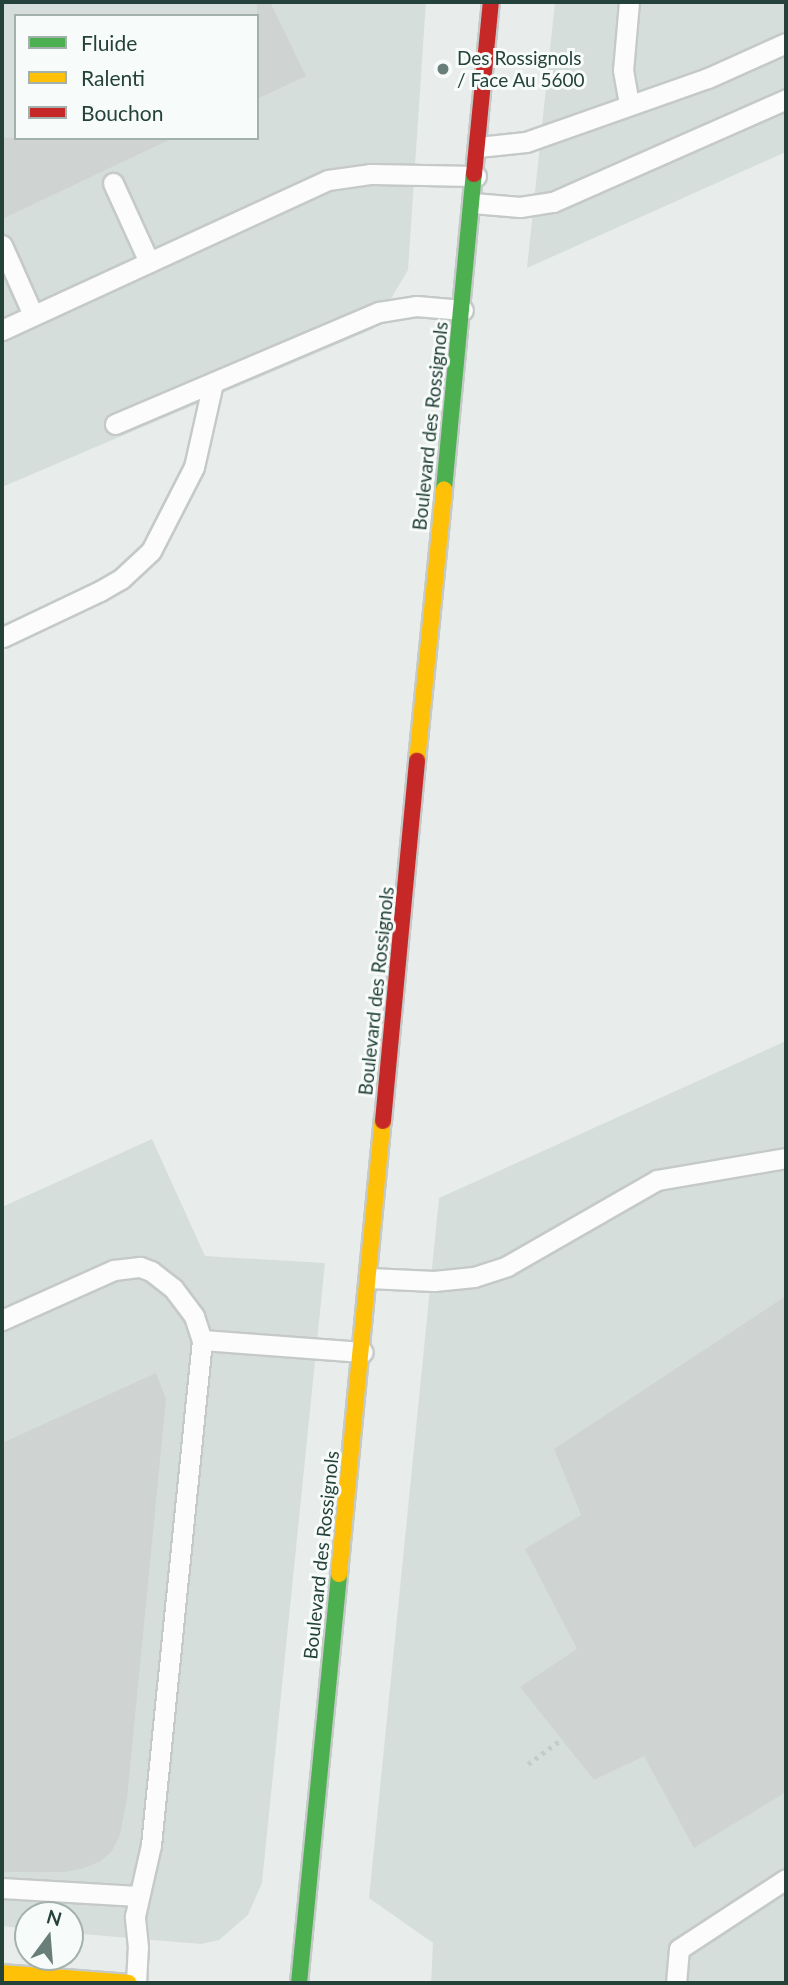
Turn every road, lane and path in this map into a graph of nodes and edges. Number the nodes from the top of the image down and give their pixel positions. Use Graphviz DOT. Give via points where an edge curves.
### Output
graph roads {
  1 [pos="491,2"];
  2 [pos="629,2"];
  3 [pos="786,43"];
  4 [pos="786,99"];
  5 [pos="629,104"];
  6 [pos="478,147"];
  7 [pos="476,176"];
  8 [pos="113,183"];
  9 [pos="473,203"];
  10 [pos="2,245"];
  11 [pos="149,262"];
  12 [pos="463,310"];
  13 [pos="33,315"];
  14 [pos="2,330"];
  15 [pos="213,383"];
  16 [pos="115,424"];
  17 [pos="3,637"];
  18 [pos="786,1158"];
  19 [pos="369,1278"];
  20 [pos="2,1321"];
  21 [pos="202,1340"];
  22 [pos="363,1352"];
  23 [pos="562,1739"];
  24 [pos="528,1764"];
  25 [pos="786,1879"];
  26 [pos="2,1888"];
  27 [pos="137,1896"];
  28 [pos="2,1973"];
  29 [pos="128,1983"];
  30 [pos="136,1983"];
  31 [pos="299,1983"];
  32 [pos="676,1983"];
  1 -- 6 [label="street, Boulevard des Rossignols"];
  2 -- 5 [label="lane" via="623,70"];
  3 -- 5 [label="lane" via="708,78"];
  4 -- 9 [label="lane" via="553,202 520,207"];
  5 -- 6 [label="lane" via="526,142"];
  6 -- 7 [label="street, Boulevard des Rossignols"];
  7 -- 9 [label="street, Boulevard des Rossignols"];
  7 -- 11 [label="lane" via="370,174 328,180"];
  8 -- 11 [label="lane"];
  9 -- 12 [label="street, Boulevard des Rossignols"];
  10 -- 13 [label="lane"];
  11 -- 13 [label="lane"];
  12 -- 15 [label="lane" via="416,306 379,313"];
  12 -- 19 [label="street, Boulevard des Rossignols"];
  13 -- 14 [label="lane"];
  15 -- 16 [label="lane"];
  15 -- 17 [label="lane" via="194,467 151,551 121,579"];
  18 -- 19 [label="lane" via="657,1180 518,1259 474,1277 433,1281"];
  19 -- 22 [label="street, Boulevard des Rossignols"];
  20 -- 21 [label="lane" via="102,1275 140,1267 173,1288 194,1316"];
  21 -- 22 [label="lane"];
  21 -- 27 [label="lane" via="151,1845"];
  22 -- 31 [label="street, Boulevard des Rossignols"];
  23 -- 24 [label="path"];
  25 -- 32 [label="lane" via="678,1949"];
  26 -- 27 [label="lane"];
  27 -- 30 [label="lane"];
  28 -- 29 [label="street"];
}
